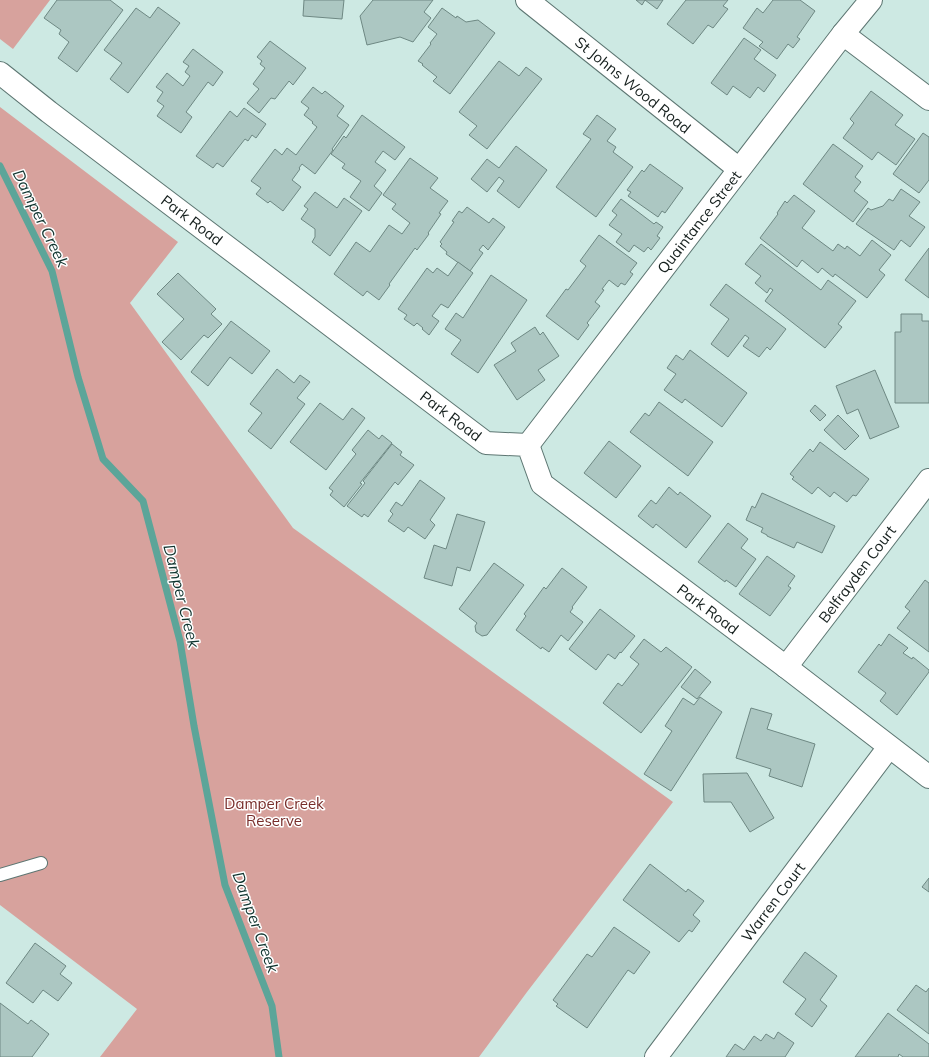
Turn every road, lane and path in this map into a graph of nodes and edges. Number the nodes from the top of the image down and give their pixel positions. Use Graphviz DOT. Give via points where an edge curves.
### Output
graph roads {
  1 [pos="527,0"];
  2 [pos="871,0"];
  3 [pos="843,34"];
  4 [pos="0,74"];
  5 [pos="929,99"];
  6 [pos="739,169"];
  7 [pos="528,445"];
  8 [pos="929,480"];
  9 [pos="786,667"];
  10 [pos="889,747"];
  11 [pos="929,777"];
  12 [pos="41,863"];
  13 [pos="0,875"];
  14 [pos="656,1057"];
  1 -- 6 [label="street, St Johns Wood Road"];
  2 -- 3 [label="street, Quaintance Street"];
  3 -- 5 [label="street"];
  3 -- 6 [label="street, Quaintance Street"];
  4 -- 7 [label="street, Park Road" via="486,443"];
  6 -- 7 [label="street, Quaintance Street"];
  7 -- 9 [label="street, Park Road" via="542,484"];
  8 -- 9 [label="street, Belfrayden Court"];
  9 -- 10 [label="street, Park Road"];
  10 -- 11 [label="street, Park Road"];
  10 -- 14 [label="street, Warren Court"];
  12 -- 13 [label="lane"];
}
